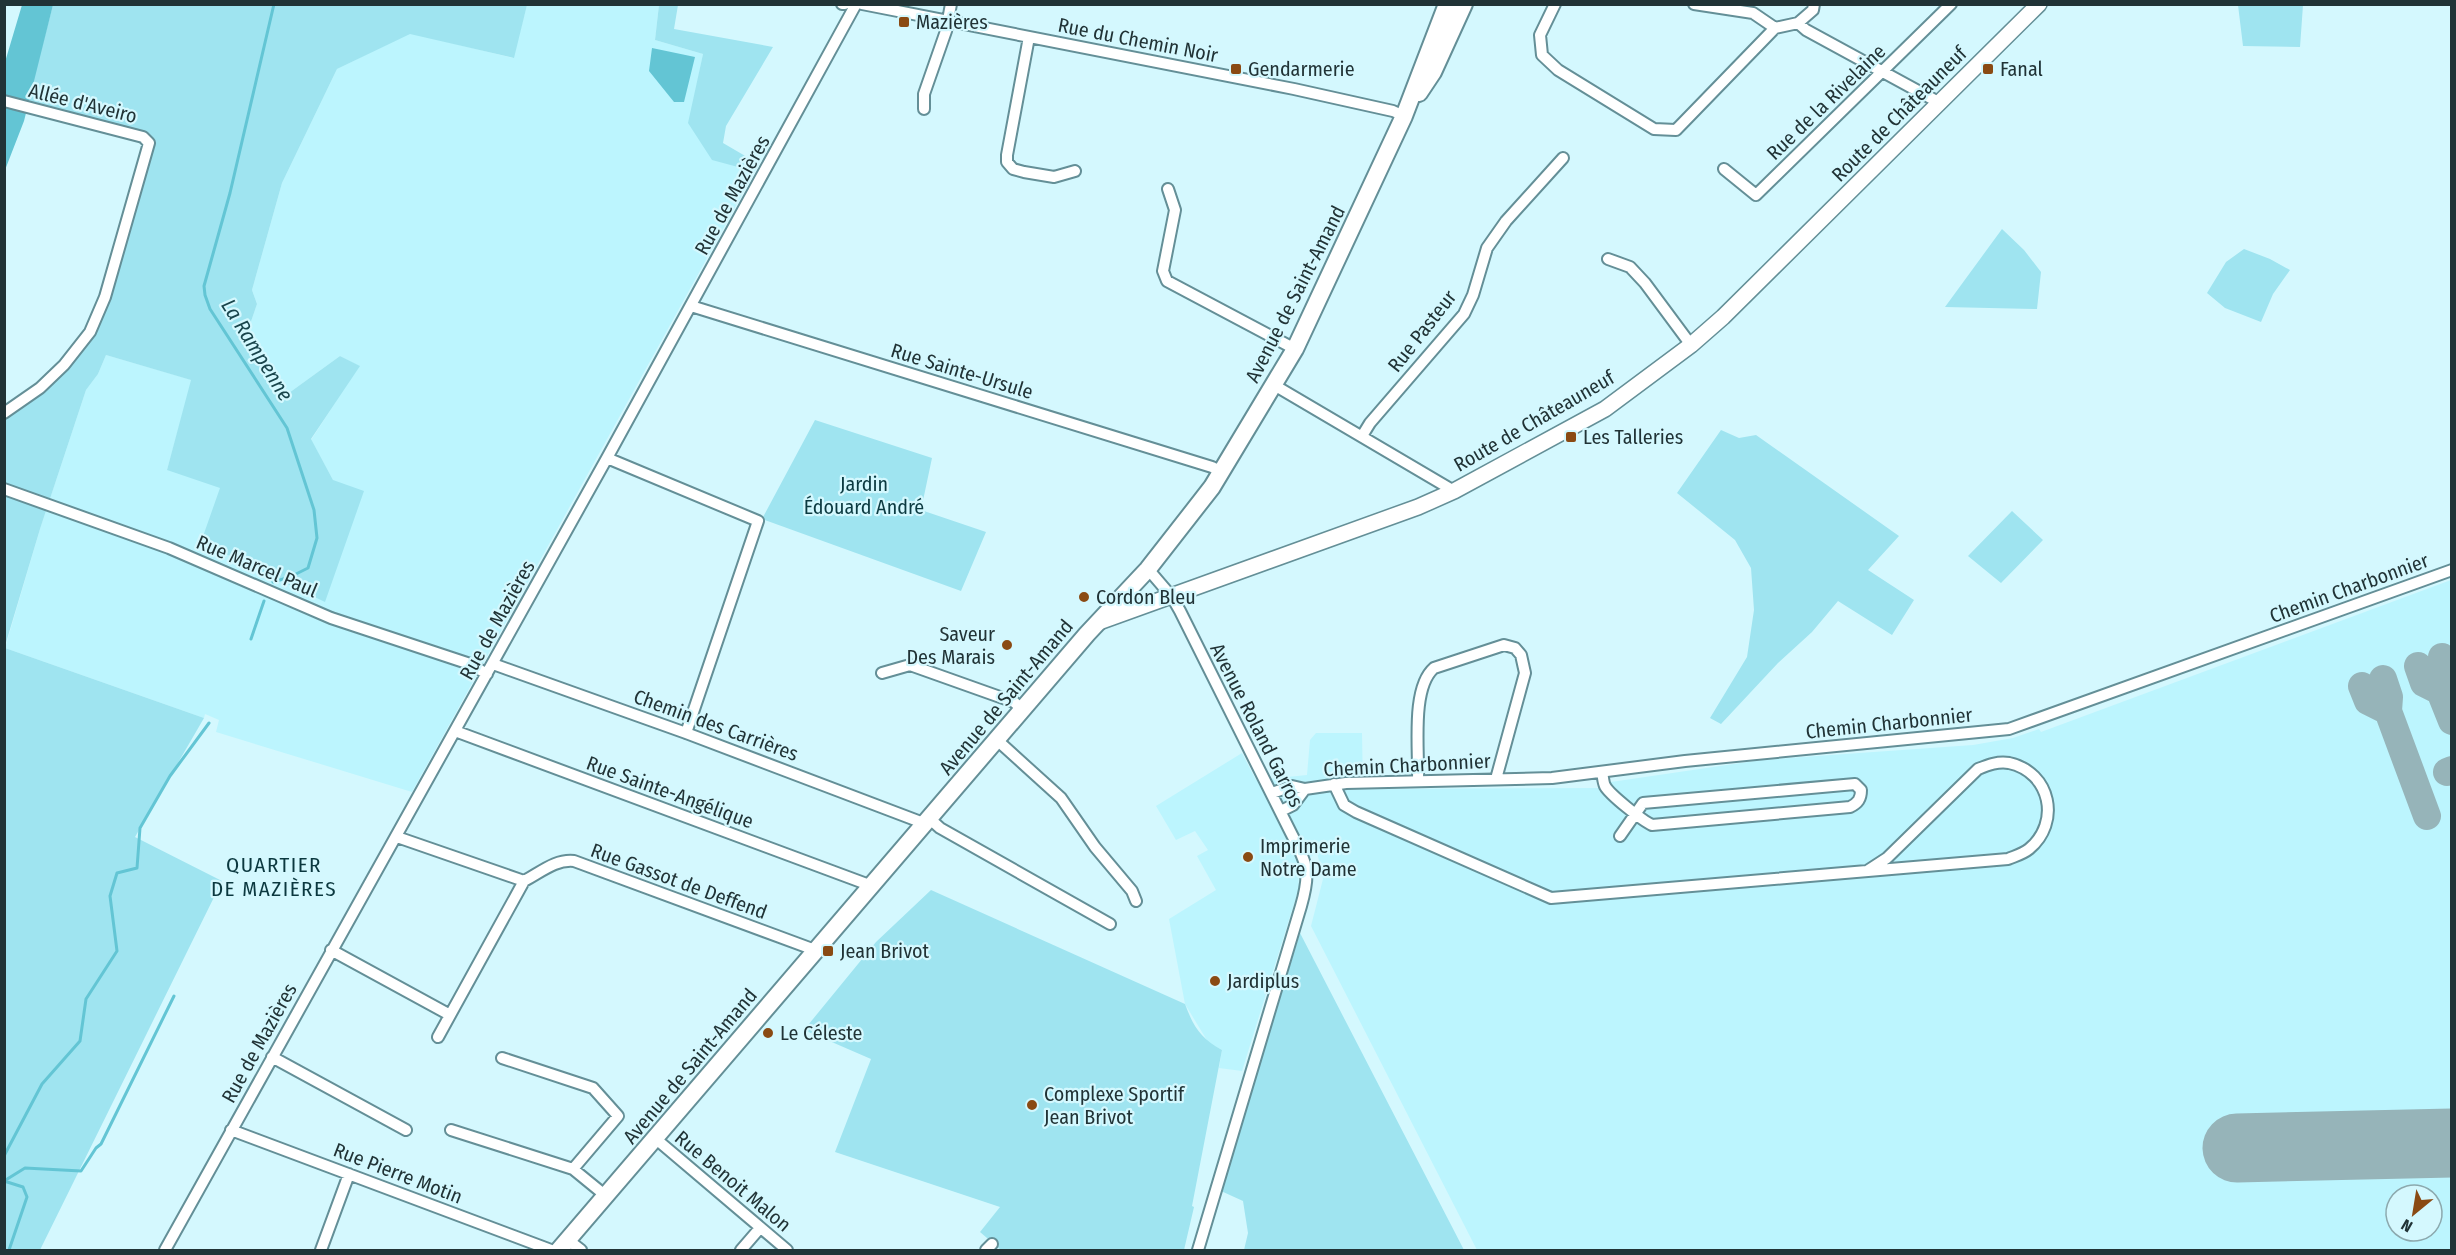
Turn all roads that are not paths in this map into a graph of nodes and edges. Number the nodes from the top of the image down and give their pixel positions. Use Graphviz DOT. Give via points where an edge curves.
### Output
graph roads {
  1 [pos="856,4"];
  2 [pos="862,4"];
  3 [pos="951,4"];
  4 [pos="1447,4"];
  5 [pos="1464,4"];
  6 [pos="1555,4"];
  7 [pos="1814,4"];
  8 [pos="1951,4"];
  9 [pos="2039,4"];
  10 [pos="1701,5"];
  11 [pos="948,21"];
  12 [pos="1798,23"];
  13 [pos="1775,28"];
  14 [pos="1029,37"];
  15 [pos="1881,73"];
  16 [pos="4,101"];
  17 [pos="1940,103"];
  18 [pos="924,109"];
  19 [pos="1404,116"];
  20 [pos="1563,158"];
  21 [pos="1724,169"];
  22 [pos="1075,171"];
  23 [pos="1168,189"];
  24 [pos="1608,259"];
  25 [pos="691,306"];
  26 [pos="1691,345"];
  27 [pos="1295,349"];
  28 [pos="1274,385"];
  29 [pos="4,413"];
  30 [pos="1362,436"];
  31 [pos="607,458"];
  32 [pos="1222,472"];
  33 [pos="1454,490"];
  34 [pos="7,491"];
  35 [pos="1148,569"];
  36 [pos="2451,570"];
  37 [pos="1172,597"];
  38 [pos="1099,622"];
  39 [pos="490,669"];
  40 [pos="882,673"];
  41 [pos="1022,709"];
  42 [pos="455,731"];
  43 [pos="686,732"];
  44 [pos="997,740"];
  45 [pos="1602,772"];
  46 [pos="1496,779"];
  47 [pos="1418,780"];
  48 [pos="1334,784"];
  49 [pos="1305,789"];
  50 [pos="1272,794"];
  51 [pos="1281,811"];
  52 [pos="1634,813"];
  53 [pos="928,821"];
  54 [pos="1620,836"];
  55 [pos="397,837"];
  56 [pos="1867,871"];
  57 [pos="524,881"];
  58 [pos="873,885"];
  59 [pos="1136,901"];
  60 [pos="1110,924"];
  61 [pos="331,950"];
  62 [pos="815,950"];
  63 [pos="450,1015"];
  64 [pos="438,1037"];
  65 [pos="272,1057"];
  66 [pos="502,1058"];
  67 [pos="231,1130"];
  68 [pos="406,1130"];
  69 [pos="451,1130"];
  70 [pos="656,1139"];
  71 [pos="573,1169"];
  72 [pos="349,1174"];
  73 [pos="606,1196"];
  74 [pos="760,1228"];
  75 [pos="569,1247"];
  76 [pos="165,1251"];
  77 [pos="321,1251"];
  78 [pos="551,1251"];
  79 [pos="741,1251"];
  80 [pos="787,1251"];
  81 [pos="1197,1251"];
  1 -- 25 [label="street, Rue de Mazières"];
  2 -- 11 [label="street, Rue du Chemin Noir"];
  3 -- 11 [label="street"];
  4 -- 19 [label="main road, Avenue de Saint-Amand"];
  5 -- 19 [label="main road, Avenue de Saint-Amand" via="1433,72"];
  6 -- 13 [label="street" via="1540,36 1542,55 1558,70 1654,129 1676,130"];
  7 -- 12 [label="street" via="1813,10"];
  8 -- 15 [label="street, Rue de la Rivelaine"];
  9 -- 17 [label="main road, Route de Châteauneuf"];
  10 -- 13 [label="street" via="1753,13"];
  11 -- 14 [label="street, Rue du Chemin Noir"];
  11 -- 18 [label="street" via="924,94"];
  12 -- 13 [label="street"];
  12 -- 15 [label="street"];
  14 -- 19 [label="street, Rue du Chemin Noir" via="1294,89"];
  14 -- 22 [label="street" via="1007,162 1013,169 1054,177"];
  15 -- 17 [label="street"];
  15 -- 21 [label="street, Rue de la Rivelaine" via="1756,195"];
  16 -- 29 [label="street, Allée d'Aveiro" via="143,137 149,143 105,297 90,332 40,388"];
  17 -- 26 [label="main road, Route de Châteauneuf" via="1751,291"];
  19 -- 27 [label="main road, Avenue de Saint-Amand"];
  20 -- 30 [label="street, Rue Pasteur" via="1487,248 1464,314"];
  23 -- 27 [label="street" via="1175,210 1163,271 1167,281"];
  24 -- 26 [label="street" via="1630,267"];
  25 -- 31 [label="street, Rue de Mazières"];
  25 -- 32 [label="street, Rue Sainte-Ursule"];
  26 -- 33 [label="main road, Route de Châteauneuf" via="1605,409"];
  27 -- 28 [label="main road, Avenue de Saint-Amand"];
  28 -- 30 [label="street"];
  28 -- 32 [label="main road, Avenue de Saint-Amand"];
  30 -- 33 [label="street"];
  31 -- 39 [label="street, Rue de Mazières"];
  31 -- 43 [label="street" via="758,521"];
  32 -- 35 [label="main road, Avenue de Saint-Amand"];
  33 -- 37 [label="main road, Route de Châteauneuf" via="1418,507"];
  34 -- 39 [label="street, Rue Marcel Paul" via="169,548 332,618"];
  35 -- 37 [label="street, Avenue Roland Garros"];
  35 -- 38 [label="main road, Avenue de Saint-Amand"];
  36 -- 45 [label="street, Chemin Charbonnier" via="2009,729"];
  37 -- 38 [label="main road, Route de Châteauneuf"];
  37 -- 50 [label="street, Avenue Roland Garros"];
  38 -- 41 [label="main road, Avenue de Saint-Amand"];
  39 -- 42 [label="street, Rue de Mazières"];
  39 -- 43 [label="street, Chemin des Carrières"];
  40 -- 41 [label="street" via="910,665 1014,702"];
  41 -- 44 [label="main road, Avenue de Saint-Amand"];
  42 -- 55 [label="street, Rue de Mazières"];
  42 -- 58 [label="street, Rue Sainte-Angélique"];
  43 -- 53 [label="street, Chemin des Carrières"];
  44 -- 53 [label="main road, Avenue de Saint-Amand"];
  44 -- 59 [label="street" via="1061,798"];
  45 -- 46 [label="street, Chemin Charbonnier"];
  45 -- 52 [label="street" via="1605,786"];
  46 -- 47 [label="street, Chemin Charbonnier"];
  46 -- 47 [label="street" via="1525,673 1521,655 1504,645 1428,673 1419,695"];
  47 -- 48 [label="street, Chemin Charbonnier"];
  48 -- 49 [label="street, Chemin Charbonnier"];
  48 -- 56 [label="street" via="1344,805 1356,812 1551,898"];
  49 -- 50 [label="street, Chemin Charbonnier" via="1292,786"];
  49 -- 51 [label="street, Chemin Charbonnier" via="1293,805"];
  50 -- 51 [label="street, Avenue Roland Garros"];
  51 -- 81 [label="street, Avenue Roland Garros" via="1306,864 1308,883"];
  52 -- 52 [label="street" via="1652,825 1850,807 1857,804 1861,790 1855,784 1643,803"];
  52 -- 54 [label="street"];
  53 -- 58 [label="main road, Avenue de Saint-Amand"];
  53 -- 60 [label="street, Chemin des Carrières"];
  55 -- 57 [label="street"];
  55 -- 61 [label="street, Rue de Mazières"];
  56 -- 56 [label="street" via="2008,859 2028,850 2040,837 2048,822 2050,807 2046,794 2038,780 2010,763 1978,769 1887,858"];
  57 -- 62 [label="street, Rue Gassot de Deffend" via="556,863 574,861"];
  57 -- 63 [label="street"];
  58 -- 62 [label="main road, Avenue de Saint-Amand"];
  61 -- 63 [label="street"];
  61 -- 65 [label="street, Rue de Mazières"];
  62 -- 70 [label="main road, Avenue de Saint-Amand"];
  63 -- 64 [label="street"];
  65 -- 67 [label="street, Rue de Mazières"];
  65 -- 68 [label="street"];
  66 -- 71 [label="street" via="593,1088 618,1116"];
  67 -- 72 [label="street, Rue Pierre Motin"];
  67 -- 76 [label="street, Rue de Mazières"];
  69 -- 71 [label="street"];
  70 -- 73 [label="main road, Avenue de Saint-Amand"];
  70 -- 74 [label="street, Rue Benoit Malon"];
  71 -- 73 [label="street"];
  72 -- 77 [label="street"];
  72 -- 78 [label="street, Rue Pierre Motin"];
  73 -- 75 [label="main road, Avenue de Saint-Amand"];
  74 -- 79 [label="street"];
  74 -- 80 [label="street, Rue Benoit Malon"];
}
